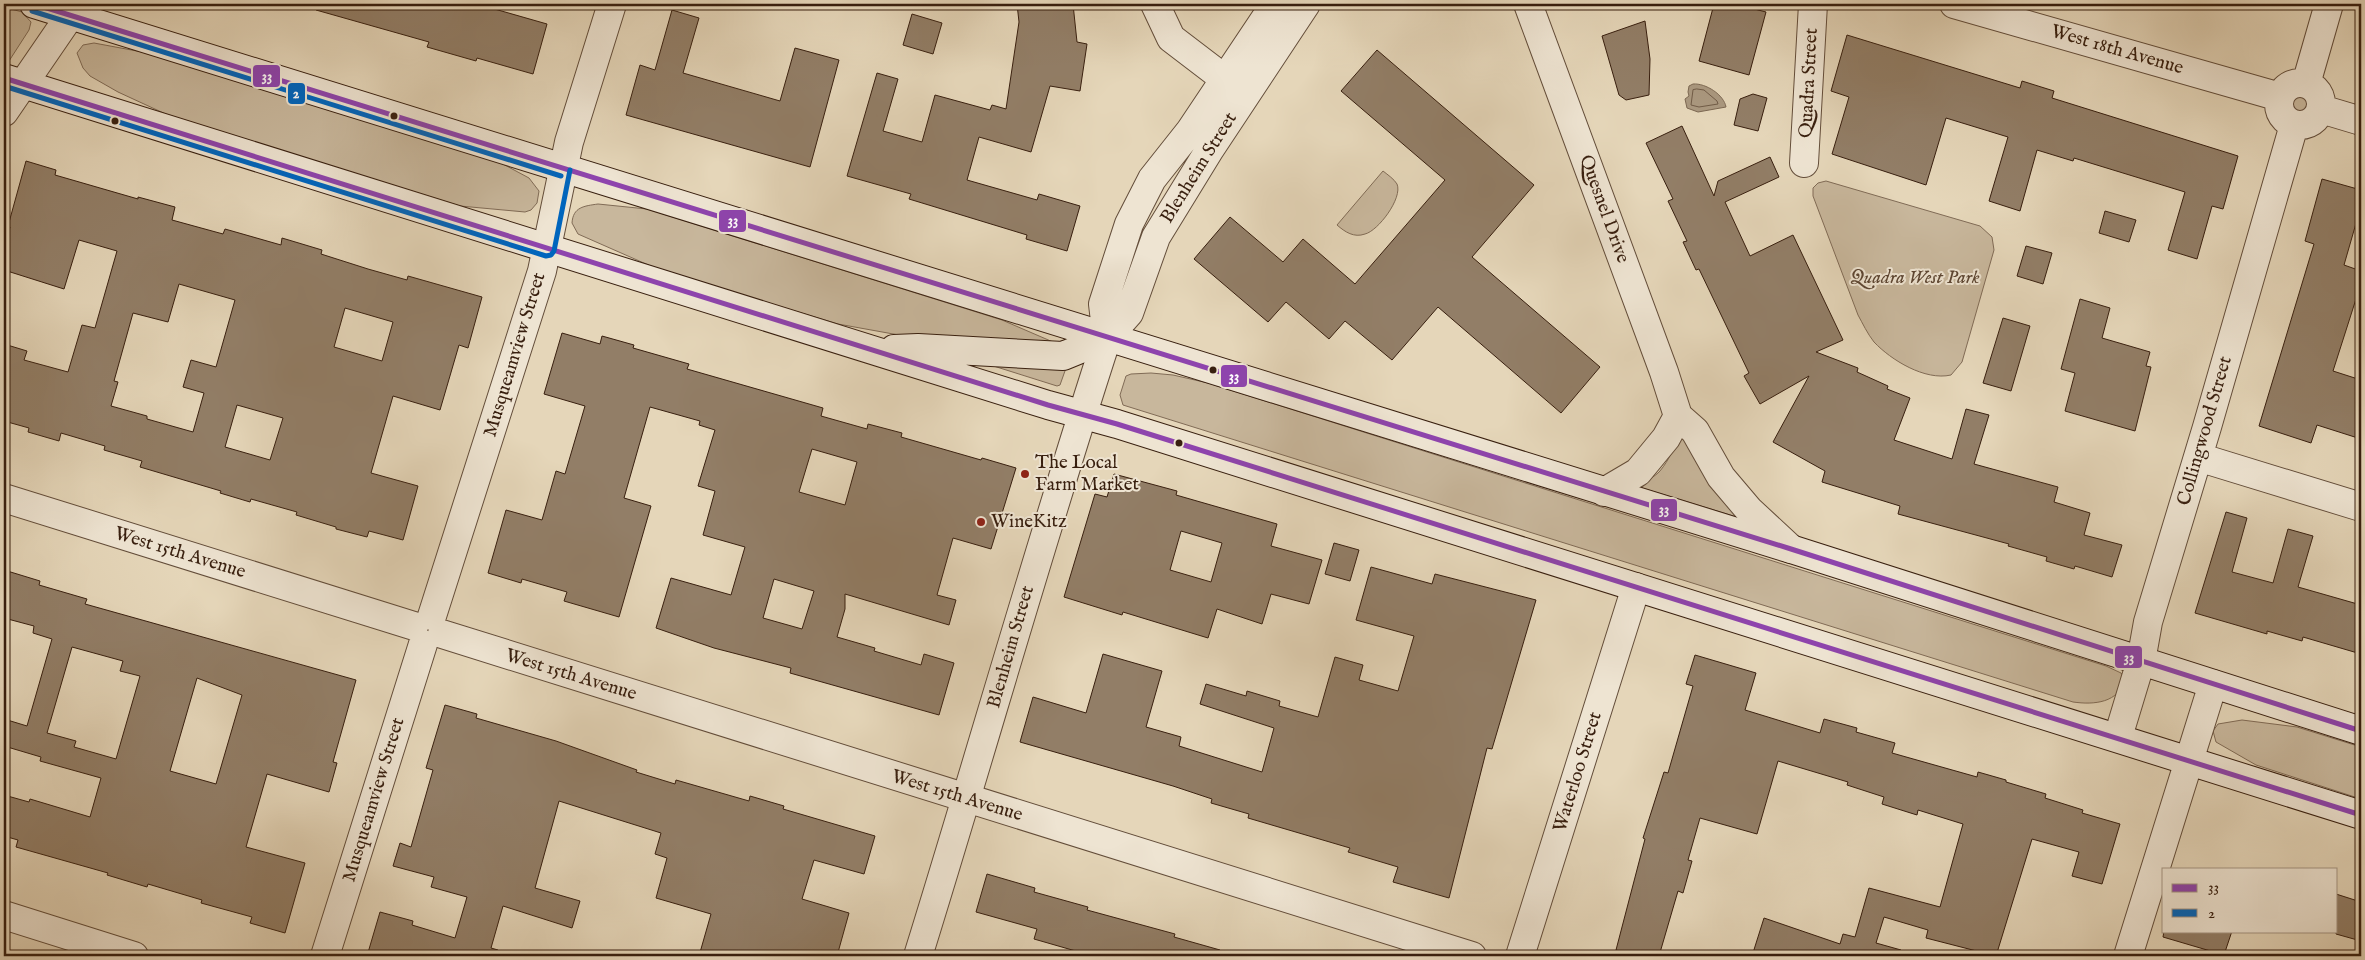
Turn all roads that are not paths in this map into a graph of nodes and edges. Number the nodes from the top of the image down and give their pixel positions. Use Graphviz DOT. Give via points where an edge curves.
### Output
graph roads {
  1 [pos="34,4"];
  2 [pos="612,4"];
  3 [pos="1155,4"];
  4 [pos="1275,4"];
  5 [pos="1306,4"];
  6 [pos="1528,4"];
  7 [pos="1813,4"];
  8 [pos="1954,4"];
  9 [pos="2329,4"];
  10 [pos="73,9"];
  11 [pos="13,81"];
  12 [pos="2306,84"];
  13 [pos="1235,87"];
  14 [pos="2280,97"];
  15 [pos="2321,109"];
  16 [pos="4,112"];
  17 [pos="2361,121"];
  18 [pos="2294,125"];
  19 [pos="1804,162"];
  20 [pos="563,169"];
  21 [pos="547,249"];
  22 [pos="1107,338"];
  23 [pos="872,350"];
  24 [pos="1082,415"];
  25 [pos="1678,416"];
  26 [pos="2198,457"];
  27 [pos="1604,492"];
  28 [pos="4,498"];
  29 [pos="2361,507"];
  30 [pos="1791,549"];
  31 [pos="1636,587"];
  32 [pos="428,630"];
  33 [pos="2141,662"];
  34 [pos="2213,684"];
  35 [pos="2361,731"];
  36 [pos="2118,738"];
  37 [pos="2189,760"];
  38 [pos="967,799"];
  39 [pos="2361,815"];
  40 [pos="4,915"];
  41 [pos="134,956"];
  42 [pos="325,956"];
  43 [pos="918,956"];
  44 [pos="1472,956"];
  45 [pos="1520,956"];
  46 [pos="2128,956"];
  1 -- 10 [label="street"];
  2 -- 20 [label="street, Musqueamview Street"];
  3 -- 13 [label="street" via="1171,38"];
  4 -- 13 [label="street, Blenheim Street"];
  5 -- 13 [label="street, Blenheim Street"];
  6 -- 25 [label="street, Quesnel Drive"];
  7 -- 19 [label="street, Quadra Street"];
  8 -- 14 [label="street, West 18th Avenue"];
  9 -- 12 [label="street"];
  10 -- 11 [label="street"];
  10 -- 20 [label="street"];
  11 -- 16 [label="street"];
  11 -- 21 [label="street"];
  12 -- 14 [label="street" via="2293,84"];
  12 -- 15 [label="street" via="2320,96"];
  13 -- 22 [label="street, Blenheim Street" via="1190,131 1152,179 1129,224 1103,304"];
  14 -- 18 [label="street" via="2283,117"];
  15 -- 17 [label="street"];
  15 -- 18 [label="street" via="2314,121"];
  18 -- 26 [label="street, Collingwood Street"];
  20 -- 21 [label="street, Musqueamview Street"];
  20 -- 22 [label="street"];
  21 -- 23 [label="street"];
  21 -- 32 [label="street, Musqueamview Street"];
  22 -- 23 [label="street" via="1063,356 918,348"];
  22 -- 24 [label="street, Blenheim Street"];
  22 -- 27 [label="street"];
  23 -- 24 [label="street"];
  24 -- 31 [label="street"];
  24 -- 38 [label="street, Blenheim Street"];
  25 -- 27 [label="street" via="1666,438 1638,472"];
  25 -- 30 [label="street, Quesnel Drive" via="1695,431 1726,484"];
  26 -- 29 [label="street"];
  26 -- 33 [label="street, Collingwood Street" via="2146,629"];
  27 -- 30 [label="street"];
  28 -- 32 [label="street, West 15th Avenue"];
  30 -- 33 [label="street"];
  31 -- 36 [label="street"];
  31 -- 45 [label="street, Waterloo Street"];
  32 -- 38 [label="street, West 15th Avenue"];
  32 -- 42 [label="street, Musqueamview Street"];
  33 -- 34 [label="street"];
  33 -- 36 [label="street, Collingwood Street"];
  34 -- 35 [label="street"];
  34 -- 37 [label="street"];
  36 -- 37 [label="street"];
  37 -- 39 [label="street"];
  37 -- 46 [label="street"];
  38 -- 43 [label="street, Blenheim Street"];
  38 -- 44 [label="street, West 15th Avenue"];
  40 -- 41 [label="street"];
}
